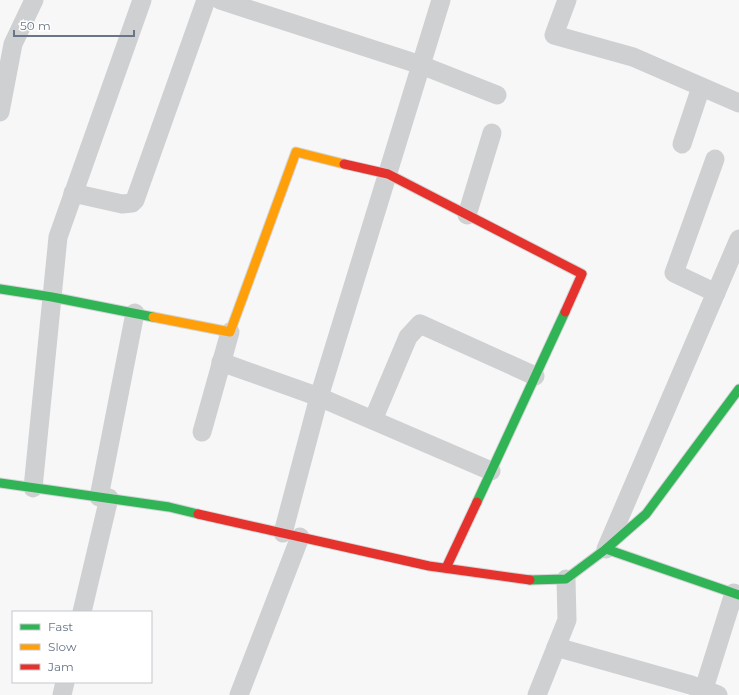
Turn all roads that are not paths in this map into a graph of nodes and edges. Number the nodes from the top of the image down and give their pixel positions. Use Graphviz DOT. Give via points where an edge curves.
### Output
graph roads {
  1 [pos="34,0"];
  2 [pos="142,0"];
  3 [pos="206,0"];
  4 [pos="220,0"];
  5 [pos="441,0"];
  6 [pos="567,0"];
  7 [pos="7,42"];
  8 [pos="421,65"];
  9 [pos="701,87"];
  10 [pos="497,95"];
  11 [pos="739,103"];
  12 [pos="0,112"];
  13 [pos="492,133"];
  14 [pos="682,144"];
  15 [pos="715,159"];
  16 [pos="388,174"];
  17 [pos="73,193"];
  18 [pos="467,215"];
  19 [pos="739,239"];
  20 [pos="0,289"];
  21 [pos="716,293"];
  22 [pos="52,297"];
  23 [pos="135,313"];
  24 [pos="230,332"];
  25 [pos="221,362"];
  26 [pos="535,376"];
  27 [pos="739,389"];
  28 [pos="319,397"];
  29 [pos="372,420"];
  30 [pos="202,432"];
  31 [pos="491,471"];
  32 [pos="0,483"];
  33 [pos="33,488"];
  34 [pos="104,498"];
  35 [pos="292,535"];
  36 [pos="606,549"];
  37 [pos="446,568"];
  38 [pos="566,579"];
  39 [pos="737,594"];
  40 [pos="82,611"];
  41 [pos="556,647"];
  42 [pos="65,683"];
  43 [pos="708,693"];
  44 [pos="62,695"];
  45 [pos="239,695"];
  46 [pos="536,695"];
  1 -- 7 [label="street"];
  2 -- 17 [label="street"];
  3 -- 17 [label="street" via="135,200 122,204"];
  4 -- 8 [label="street"];
  5 -- 8 [label="street"];
  6 -- 9 [label="street" via="554,35 633,57"];
  7 -- 12 [label="street"];
  8 -- 10 [label="street"];
  8 -- 16 [label="street"];
  9 -- 11 [label="street"];
  9 -- 14 [label="street"];
  13 -- 18 [label="street"];
  15 -- 21 [label="street" via="674,273"];
  16 -- 18 [label="street"];
  16 -- 24 [label="street" via="296,152"];
  16 -- 28 [label="street"];
  17 -- 22 [label="street" via="58,236"];
  18 -- 26 [label="street" via="582,274"];
  19 -- 21 [label="street"];
  20 -- 22 [label="street"];
  21 -- 36 [label="street"];
  22 -- 23 [label="street"];
  22 -- 33 [label="street"];
  23 -- 24 [label="street"];
  23 -- 34 [label="street"];
  24 -- 25 [label="street"];
  25 -- 28 [label="street"];
  25 -- 30 [label="street"];
  26 -- 29 [label="street" via="420,324 408,337"];
  26 -- 31 [label="street"];
  27 -- 36 [label="street" via="646,514"];
  28 -- 29 [label="street"];
  28 -- 35 [label="street"];
  29 -- 31 [label="street"];
  31 -- 37 [label="street"];
  32 -- 33 [label="street"];
  33 -- 34 [label="street"];
  34 -- 35 [label="street" via="169,507"];
  34 -- 40 [label="street"];
  35 -- 37 [label="street"];
  35 -- 45 [label="street"];
  36 -- 38 [label="street"];
  36 -- 39 [label="street"];
  37 -- 38 [label="street" via="525,580"];
  38 -- 41 [label="street" via="567,620"];
  39 -- 43 [label="street"];
  41 -- 43 [label="street" via="691,684"];
  41 -- 46 [label="street"];
  42 -- 44 [label="street"];
}
